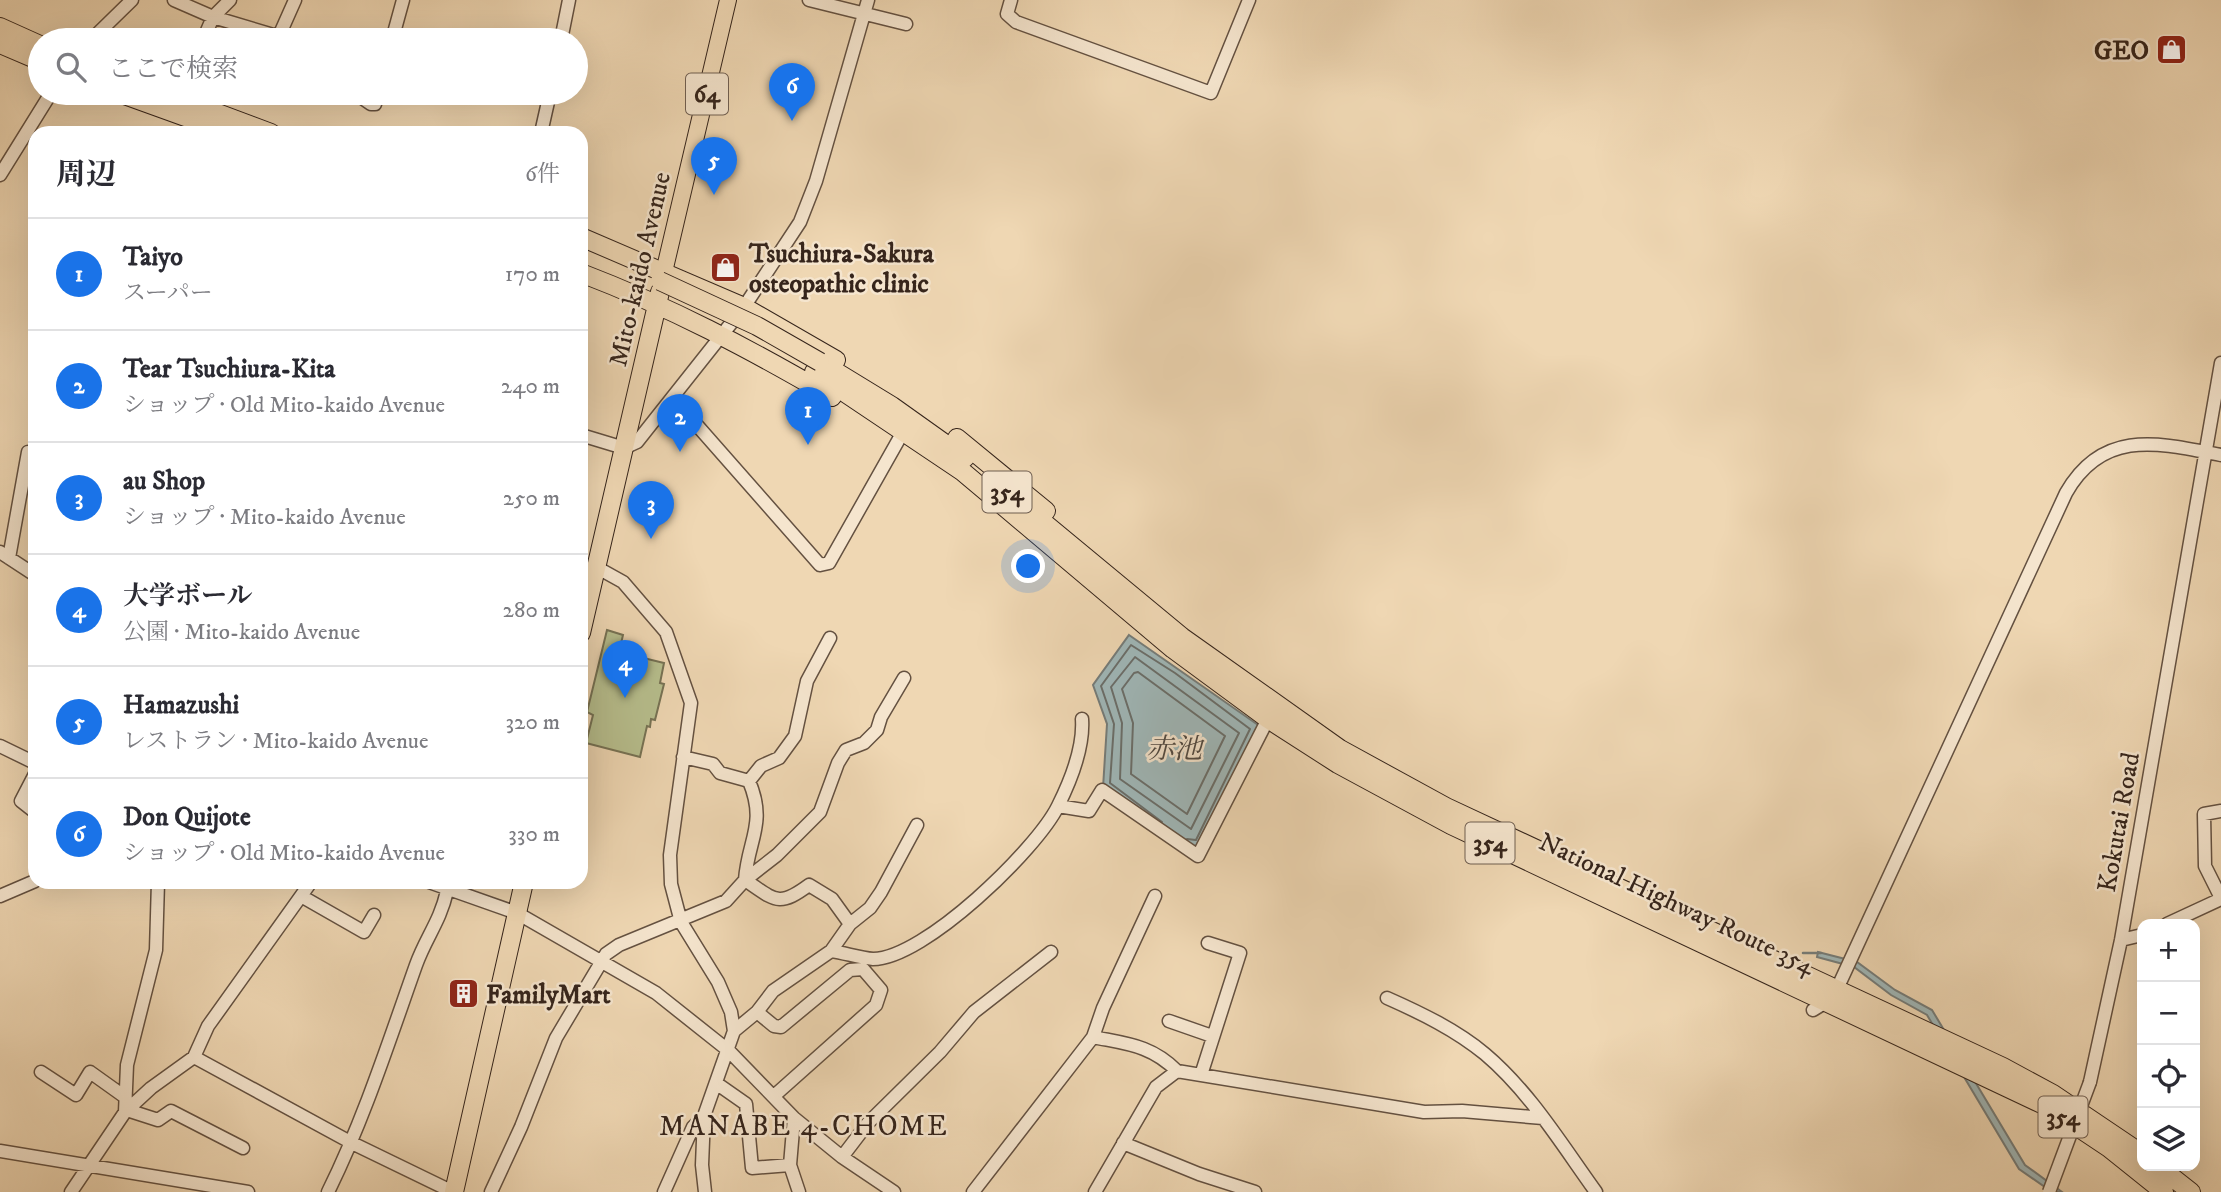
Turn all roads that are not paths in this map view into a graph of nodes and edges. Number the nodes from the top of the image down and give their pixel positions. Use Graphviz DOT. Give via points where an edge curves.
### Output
graph roads {
  1 [pos="113,0"];
  2 [pos="174,0"];
  3 [pos="230,0"];
  4 [pos="295,0"];
  5 [pos="403,0"];
  6 [pos="569,0"];
  7 [pos="728,0"];
  8 [pos="809,0"];
  9 [pos="1012,0"];
  10 [pos="1249,0"];
  11 [pos="129,3"];
  12 [pos="867,6"];
  13 [pos="213,17"];
  14 [pos="906,24"];
  15 [pos="0,27"];
  16 [pos="103,28"];
  17 [pos="208,28"];
  18 [pos="250,28"];
  19 [pos="287,28"];
  20 [pos="395,28"];
  21 [pos="563,28"];
  22 [pos="28,40"];
  23 [pos="0,44"];
  24 [pos="28,56"];
  25 [pos="43,105"];
  26 [pos="163,105"];
  27 [pos="186,105"];
  28 [pos="547,105"];
  29 [pos="207,117"];
  30 [pos="29,126"];
  31 [pos="219,126"];
  32 [pos="243,126"];
  33 [pos="250,126"];
  34 [pos="543,126"];
  35 [pos="28,128"];
  36 [pos="21,138"];
  37 [pos="28,142"];
  38 [pos="0,175"];
  39 [pos="588,241"];
  40 [pos="588,252"];
  41 [pos="588,264"];
  42 [pos="588,275"];
  43 [pos="660,287"];
  44 [pos="744,307"];
  45 [pos="723,334"];
  46 [pos="2221,363"];
  47 [pos="636,395"];
  48 [pos="673,398"];
  49 [pos="659,415"];
  50 [pos="588,437"];
  51 [pos="899,439"];
  52 [pos="624,448"];
  53 [pos="2206,452"];
  54 [pos="2221,455"];
  55 [pos="28,456"];
  56 [pos="5,555"];
  57 [pos="596,567"];
  58 [pos="28,570"];
  59 [pos="588,595"];
  60 [pos="830,638"];
  61 [pos="1177,643"];
  62 [pos="904,678"];
  63 [pos="1082,719"];
  64 [pos="1268,719"];
  65 [pos="0,746"];
  66 [pos="683,757"];
  67 [pos="28,760"];
  68 [pos="748,781"];
  69 [pos="28,788"];
  70 [pos="28,806"];
  71 [pos="1058,806"];
  72 [pos="2221,811"];
  73 [pos="918,825"];
  74 [pos="746,880"];
  75 [pos="28,884"];
  76 [pos="158,889"];
  77 [pos="306,889"];
  78 [pos="443,889"];
  79 [pos="522,889"];
  80 [pos="447,891"];
  81 [pos="0,896"];
  82 [pos="301,896"];
  83 [pos="1155,897"];
  84 [pos="2221,899"];
  85 [pos="517,913"];
  86 [pos="374,915"];
  87 [pos="2178,919"];
  88 [pos="681,922"];
  89 [pos="850,924"];
  90 [pos="2137,936"];
  91 [pos="2122,940"];
  92 [pos="1208,943"];
  93 [pos="831,951"];
  94 [pos="1051,952"];
  95 [pos="601,962"];
  96 [pos="1387,998"];
  97 [pos="1825,1001"];
  98 [pos="757,1012"];
  99 [pos="1169,1021"];
  100 [pos="734,1031"];
  101 [pos="1212,1036"];
  102 [pos="1093,1037"];
  103 [pos="729,1051"];
  104 [pos="194,1057"];
  105 [pos="1177,1071"];
  106 [pos="41,1072"];
  107 [pos="1201,1075"];
  108 [pos="716,1083"];
  109 [pos="775,1095"];
  110 [pos="125,1106"];
  111 [pos="704,1116"];
  112 [pos="794,1118"];
  113 [pos="1543,1118"];
  114 [pos="352,1143"];
  115 [pos="1123,1143"];
  116 [pos="243,1148"];
  117 [pos="0,1151"];
  118 [pos="2137,1151"];
  119 [pos="842,1157"];
  120 [pos="790,1165"];
  121 [pos="91,1166"];
  122 [pos="2164,1171"];
  123 [pos="74,1191"];
  124 [pos="248,1192"];
  125 [pos="328,1192"];
  126 [pos="453,1192"];
  127 [pos="491,1192"];
  128 [pos="664,1192"];
  129 [pos="705,1192"];
  130 [pos="799,1192"];
  131 [pos="894,1192"];
  132 [pos="973,1192"];
  133 [pos="1095,1192"];
  134 [pos="1255,1192"];
  135 [pos="1596,1192"];
  136 [pos="2049,1192"];
  137 [pos="2164,1192"];
  138 [pos="2191,1192"];
  1 -- 11 [label="street"];
  2 -- 13 [label="street"];
  3 -- 13 [label="street"];
  4 -- 19 [label="street"];
  5 -- 20 [label="street"];
  6 -- 21 [label="street"];
  7 -- 43 [label="main road, Mito-kaido Avenue / 64"];
  8 -- 12 [label="street"];
  9 -- 10 [label="street" via="1007,14 1016,22 1211,93"];
  11 -- 16 [label="street"];
  12 -- 14 [label="street"];
  12 -- 44 [label="street" via="800,222"];
  13 -- 17 [label="street"];
  13 -- 18 [label="street"];
  15 -- 22 [label="highway"];
  23 -- 24 [label="highway"];
  25 -- 30 [label="street"];
  26 -- 29 [label="highway"];
  27 -- 29 [label="highway"];
  28 -- 34 [label="street"];
  29 -- 31 [label="highway"];
  29 -- 32 [label="highway"];
  29 -- 33 [label="highway"];
  35 -- 36 [label="street"];
  36 -- 37 [label="street"];
  36 -- 38 [label="street"];
  39 -- 43 [label="highway"];
  40 -- 43 [label="highway"];
  41 -- 43 [label="highway"];
  42 -- 43 [label="highway"];
  43 -- 44 [label="highway"];
  43 -- 45 [label="highway"];
  43 -- 47 [label="highway, Mito-kaido Avenue"];
  43 -- 61 [label="highway, National Highway Route 354 / 354, bridge" via="757,326 817,367 892,406 962,456"];
  44 -- 45 [label="street"];
  44 -- 61 [label="highway" via="882,388 968,446 1121,577"];
  45 -- 48 [label="street"];
  45 -- 51 [label="highway"];
  46 -- 53 [label="street, Kokutai Road"];
  47 -- 49 [label="street" via="643,409"];
  47 -- 52 [label="highway, Mito-kaido Avenue"];
  48 -- 49 [label="street"];
  48 -- 51 [label="street" via="820,565 829,562"];
  49 -- 52 [label="street" via="637,442"];
  50 -- 52 [label="street"];
  51 -- 61 [label="highway" via="1013,524 1101,601"];
  52 -- 57 [label="highway, Mito-kaido Avenue"];
  53 -- 54 [label="street"];
  53 -- 91 [label="street, Kokutai Road"];
  53 -- 97 [label="street" via="2144,444 2123,446 2107,451 2080,471"];
  55 -- 56 [label="street"];
  56 -- 58 [label="street"];
  57 -- 59 [label="highway, Mito-kaido Avenue"];
  57 -- 66 [label="street" via="623,582 670,638 691,703"];
  60 -- 68 [label="street" via="807,681 795,736 779,758 761,766"];
  61 -- 64 [label="highway, National Highway Route 354 / 354"];
  61 -- 97 [label="highway, National Highway Route 354 / 354" via="1404,785"];
  62 -- 74 [label="street" via="877,730 864,743 846,750 820,812"];
  63 -- 71 [label="street" via="1083,739"];
  64 -- 71 [label="street" via="1198,856 1102,790 1089,811"];
  64 -- 97 [label="highway, National Highway Route 354 / 354" via="1338,764 1451,825"];
  65 -- 67 [label="street"];
  66 -- 68 [label="street" via="713,764 720,773"];
  66 -- 88 [label="street" via="670,855 671,884"];
  68 -- 74 [label="street" via="758,827 747,858"];
  69 -- 70 [label="street" via="21,801"];
  71 -- 93 [label="street" via="992,886 938,931 873,959"];
  72 -- 84 [label="street" via="2204,814 2206,866"];
  73 -- 89 [label="street" via="876,900"];
  74 -- 88 [label="street" via="726,901"];
  74 -- 89 [label="street" via="777,901 789,900 809,885 832,898"];
  75 -- 81 [label="street"];
  76 -- 110 [label="street" via="156,950 127,1065"];
  77 -- 82 [label="street"];
  78 -- 80 [label="street"];
  79 -- 85 [label="highway"];
  80 -- 85 [label="street"];
  80 -- 114 [label="street"];
  82 -- 86 [label="street" via="364,932"];
  82 -- 104 [label="street" via="208,1026"];
  83 -- 102 [label="street"];
  84 -- 87 [label="street"];
  85 -- 95 [label="street"];
  85 -- 126 [label="highway"];
  88 -- 95 [label="street" via="619,945"];
  88 -- 100 [label="street" via="718,982"];
  89 -- 93 [label="street"];
  90 -- 91 [label="street"];
  91 -- 136 [label="street, Kokutai Road, bridge" via="2090,1082"];
  92 -- 101 [label="street" via="1240,953"];
  93 -- 98 [label="street" via="773,991"];
  94 -- 119 [label="street" via="974,1012 868,1123"];
  95 -- 103 [label="street" via="656,993"];
  95 -- 127 [label="street" via="556,1038"];
  96 -- 113 [label="street" via="1448,1028 1483,1053"];
  97 -- 118 [label="highway, National Highway Route 354 / 354" via="2003,1066"];
  97 -- 137 [label="highway, National Highway Route 354 / 354" via="2046,1106"];
  98 -- 100 [label="street"];
  98 -- 109 [label="street" via="781,1027 850,970 863,969 881,990 876,1005"];
  99 -- 101 [label="street"];
  100 -- 103 [label="street"];
  101 -- 107 [label="street"];
  102 -- 105 [label="street" via="1140,1046 1161,1055"];
  102 -- 132 [label="street"];
  103 -- 108 [label="street"];
  103 -- 109 [label="street"];
  104 -- 110 [label="street"];
  104 -- 114 [label="street"];
  105 -- 107 [label="street"];
  105 -- 115 [label="street" via="1156,1087"];
  106 -- 110 [label="street" via="76,1095 90,1072"];
  107 -- 113 [label="street" via="1424,1112"];
  108 -- 111 [label="street"];
  108 -- 120 [label="street" via="746,1104 752,1168"];
  109 -- 112 [label="street"];
  110 -- 116 [label="street" via="158,1121 171,1111"];
  110 -- 121 [label="street"];
  111 -- 128 [label="street" via="693,1127"];
  111 -- 129 [label="street"];
  112 -- 119 [label="street"];
  112 -- 120 [label="street"];
  113 -- 135 [label="street"];
  114 -- 125 [label="street"];
  114 -- 126 [label="street"];
  115 -- 133 [label="street"];
  115 -- 134 [label="street"];
  117 -- 121 [label="street"];
  119 -- 131 [label="street"];
  120 -- 130 [label="street"];
  121 -- 123 [label="street"];
  121 -- 124 [label="street"];
  122 -- 138 [label="highway"];
}
